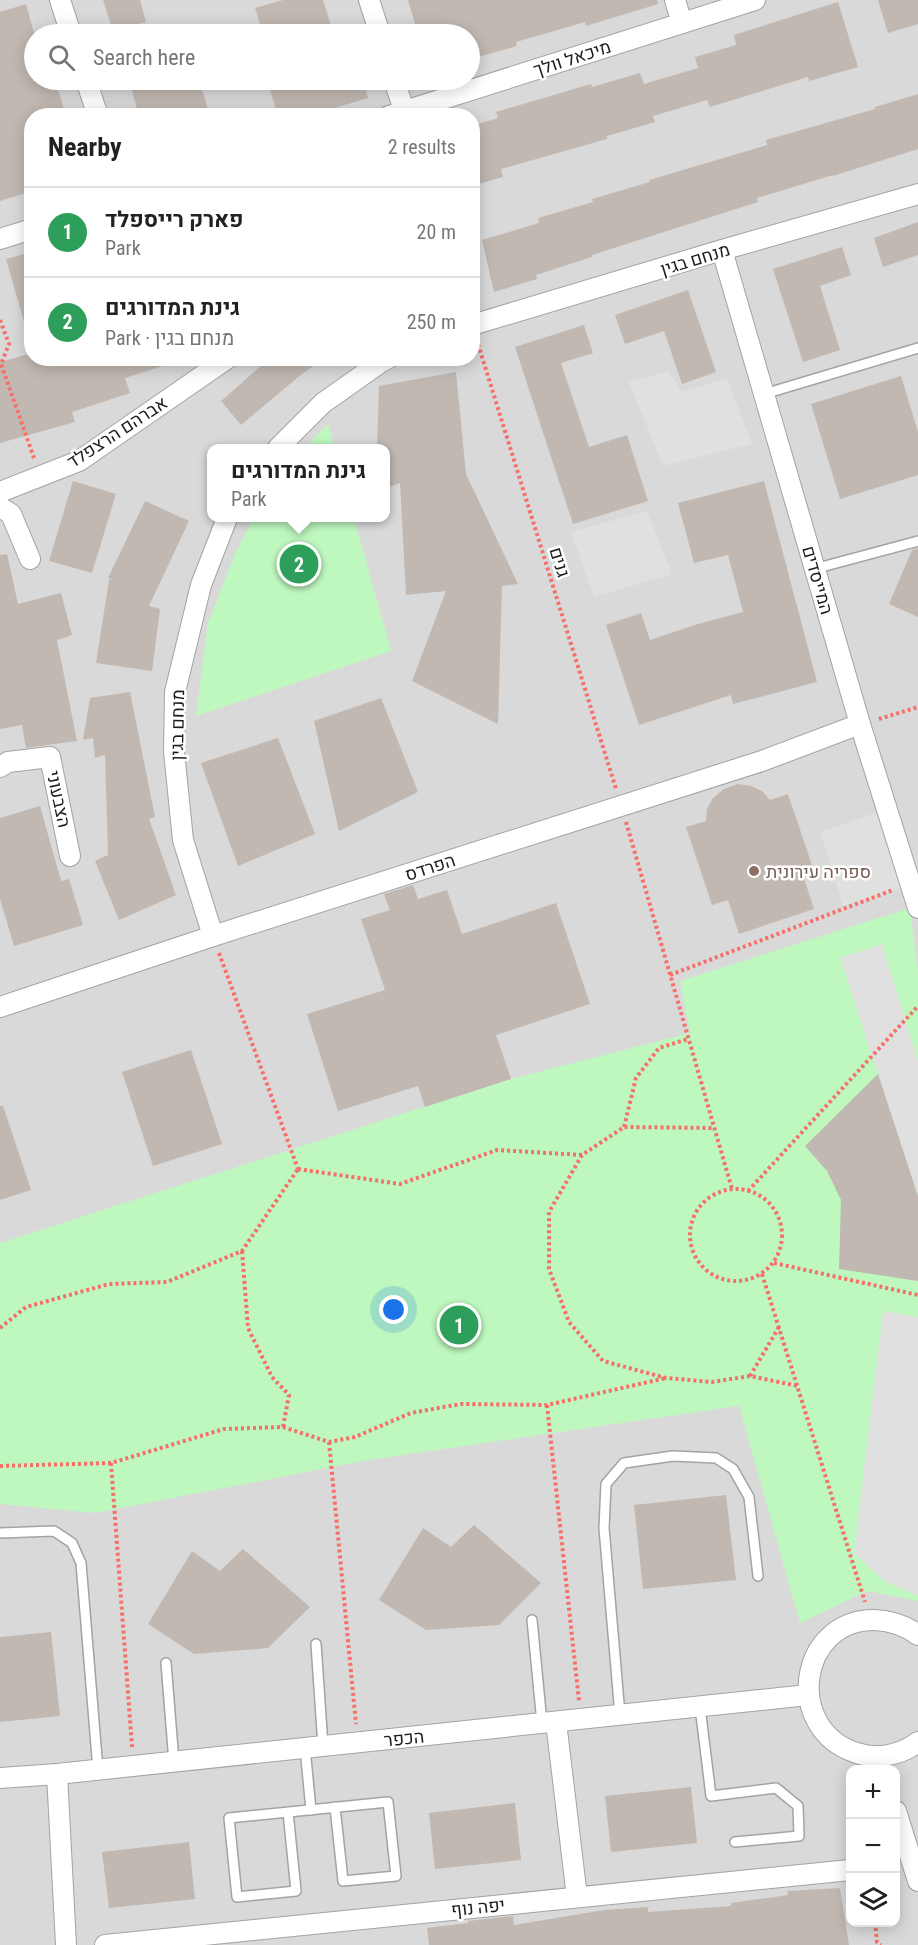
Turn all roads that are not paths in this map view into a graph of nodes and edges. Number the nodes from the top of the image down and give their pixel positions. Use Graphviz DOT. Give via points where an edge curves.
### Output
graph roads {
  1 [pos="60,0"];
  2 [pos="369,0"];
  3 [pos="675,0"];
  4 [pos="755,0"];
  5 [pos="682,23"];
  6 [pos="68,24"];
  7 [pos="377,24"];
  8 [pos="480,88"];
  9 [pos="89,90"];
  10 [pos="396,90"];
  11 [pos="474,90"];
  12 [pos="95,108"];
  13 [pos="399,108"];
  14 [pos="419,108"];
  15 [pos="918,194"];
  16 [pos="24,231"];
  17 [pos="0,238"];
  18 [pos="722,250"];
  19 [pos="480,329"];
  20 [pos="918,348"];
  21 [pos="216,366"];
  22 [pos="375,366"];
  23 [pos="764,394"];
  24 [pos="282,444"];
  25 [pos="0,492"];
  26 [pos="0,507"];
  27 [pos="225,522"];
  28 [pos="918,541"];
  29 [pos="30,559"];
  30 [pos="814,569"];
  31 [pos="860,724"];
  32 [pos="0,766"];
  33 [pos="70,856"];
  34 [pos="918,908"];
  35 [pos="213,936"];
  36 [pos="0,1007"];
  37 [pos="0,1533"];
  38 [pos="758,1576"];
  39 [pos="532,1620"];
  40 [pos="916,1631"];
  41 [pos="316,1644"];
  42 [pos="166,1663"];
  43 [pos="808,1695"];
  44 [pos="700,1707"];
  45 [pos="620,1715"];
  46 [pos="549,1723"];
  47 [pos="918,1742"];
  48 [pos="314,1747"];
  49 [pos="174,1762"];
  50 [pos="865,1762"];
  51 [pos="98,1770"];
  52 [pos="57,1774"];
  53 [pos="0,1778"];
  54 [pos="335,1807"];
  55 [pos="311,1810"];
  56 [pos="288,1812"];
  57 [pos="899,1819"];
  58 [pos="735,1842"];
  59 [pos="846,1870"];
  60 [pos="918,1881"];
  61 [pos="577,1897"];
  62 [pos="66,1945"];
  63 [pos="105,1945"];
  1 -- 6 [label="street"];
  2 -- 7 [label="street"];
  3 -- 5 [label="street"];
  4 -- 5 [label="street, מיכאל וולך"];
  5 -- 8 [label="street, מיכאל וולך"];
  9 -- 12 [label="street"];
  10 -- 13 [label="street"];
  11 -- 14 [label="street, מיכאל וולך"];
  15 -- 18 [label="street, מנחם בגין"];
  16 -- 17 [label="street"];
  18 -- 19 [label="street, מנחם בגין"];
  18 -- 23 [label="street, המייסדים"];
  20 -- 23 [label="lane"];
  21 -- 25 [label="street, אברהם הרצפלד" via="79,461"];
  22 -- 24 [label="street" via="322,403"];
  23 -- 30 [label="street, המייסדים"];
  26 -- 29 [label="street" via="11,514"];
  27 -- 35 [label="street, מנחם בגין" via="201,585 175,692 174,752 183,840"];
  28 -- 30 [label="lane"];
  30 -- 31 [label="street, המייסדים"];
  31 -- 34 [label="street, המייסדים"];
  31 -- 35 [label="street, הפרדס" via="762,761"];
  32 -- 33 [label="street, הצבעוני" via="50,757"];
  35 -- 36 [label="street, הפרדס"];
  37 -- 51 [label="lane" via="54,1531 72,1543 81,1563"];
  38 -- 45 [label="lane" via="749,1497 733,1469 716,1458 674,1456 624,1463 606,1484 604,1528"];
  39 -- 46 [label="lane"];
  40 -- 43 [label="street" via="884,1620 855,1623 841,1629 828,1639 811,1665"];
  41 -- 48 [label="lane"];
  42 -- 49 [label="lane"];
  43 -- 44 [label="street, הכפר"];
  43 -- 50 [label="street" via="816,1722 824,1733"];
  44 -- 45 [label="street, הכפר"];
  44 -- 58 [label="lane" via="711,1796 776,1788 798,1806 799,1836"];
  45 -- 46 [label="street, הכפר"];
  46 -- 48 [label="street, הכפר"];
  46 -- 61 [label="street"];
  47 -- 50 [label="street" via="900,1752"];
  48 -- 49 [label="street, הכפר"];
  48 -- 55 [label="lane"];
  49 -- 51 [label="street, הכפר"];
  51 -- 52 [label="street, הכפר"];
  52 -- 53 [label="street, הכפר"];
  52 -- 62 [label="street"];
  54 -- 54 [label="lane" via="343,1881 396,1876 388,1802"];
  54 -- 55 [label="lane"];
  55 -- 56 [label="lane"];
  56 -- 56 [label="lane" via="229,1818 237,1897 296,1891"];
  57 -- 60 [label="street"];
  59 -- 61 [label="street, יפה נוף"];
  61 -- 63 [label="street, יפה נוף"];
}
